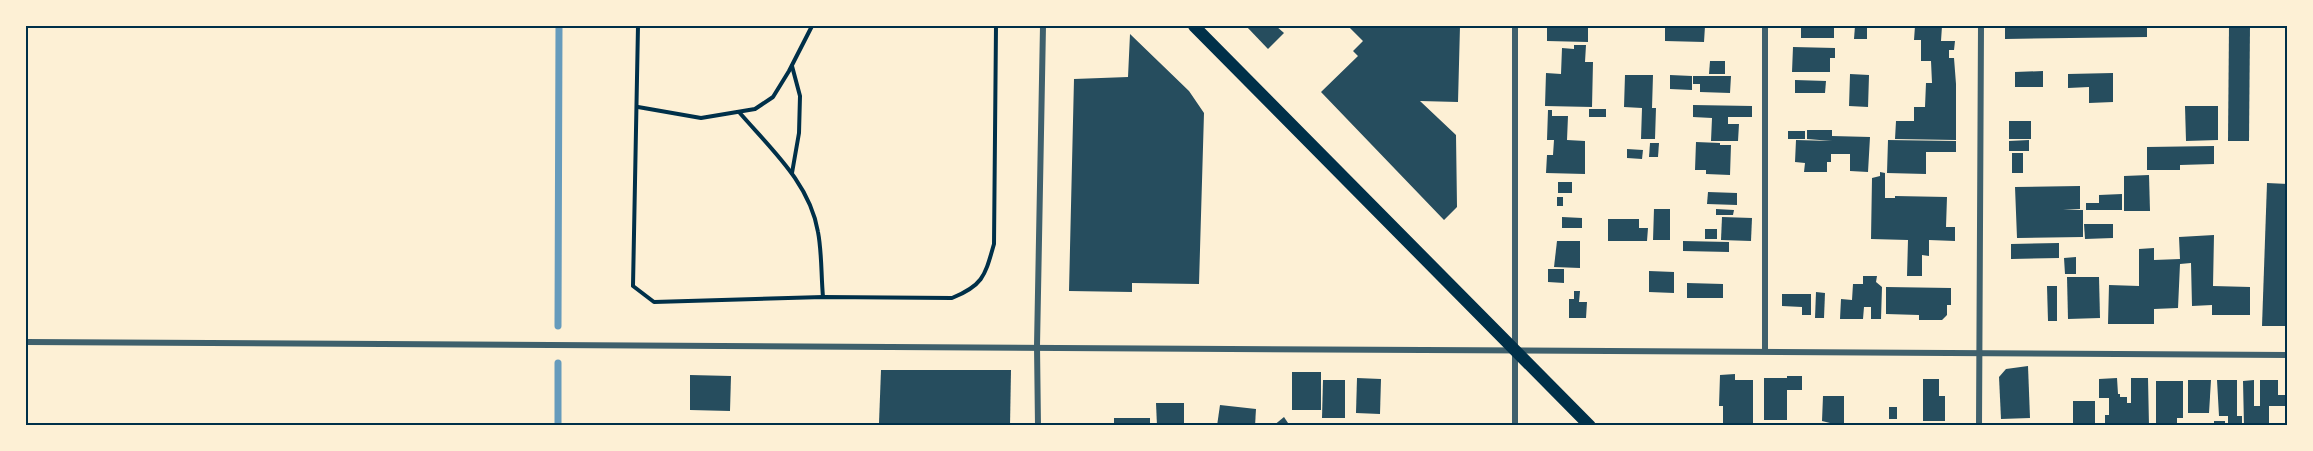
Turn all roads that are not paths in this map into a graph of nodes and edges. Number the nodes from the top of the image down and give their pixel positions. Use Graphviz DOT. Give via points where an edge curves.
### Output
graph roads {
  1 [pos="1042,26"];
  2 [pos="1194,26"];
  3 [pos="1515,26"];
  4 [pos="1765,26"];
  5 [pos="1981,26"];
  6 [pos="26,342"];
  7 [pos="1037,346"];
  8 [pos="1515,350"];
  9 [pos="1765,351"];
  10 [pos="1980,353"];
  11 [pos="2288,355"];
  12 [pos="1038,426"];
  13 [pos="1515,426"];
  14 [pos="1590,426"];
  15 [pos="1979,426"];
  1 -- 7 [label="street"];
  2 -- 8 [label="main road"];
  3 -- 8 [label="street"];
  4 -- 9 [label="street"];
  5 -- 10 [label="street"];
  6 -- 7 [label="street"];
  7 -- 8 [label="street"];
  7 -- 12 [label="street"];
  8 -- 9 [label="street"];
  8 -- 13 [label="street"];
  8 -- 14 [label="main road"];
  9 -- 10 [label="street"];
  10 -- 11 [label="street"];
  10 -- 15 [label="street"];
}
